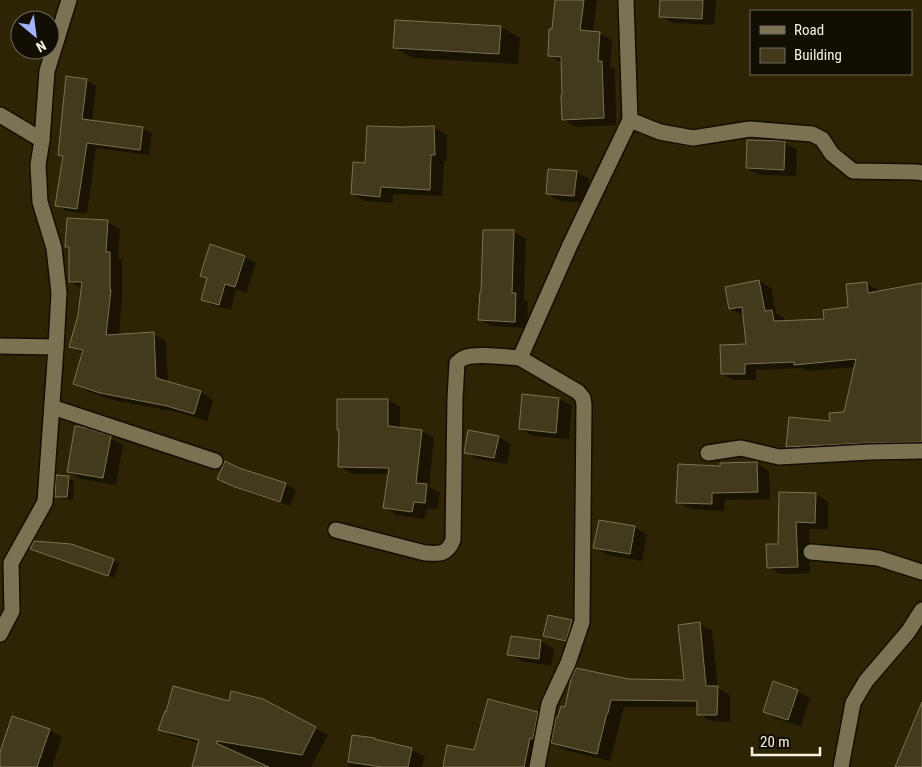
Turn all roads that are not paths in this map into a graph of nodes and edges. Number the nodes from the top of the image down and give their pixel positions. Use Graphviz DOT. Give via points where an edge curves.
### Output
graph roads {
  1 [pos="68,0"];
  2 [pos="626,0"];
  3 [pos="0,115"];
  4 [pos="630,120"];
  5 [pos="42,140"];
  6 [pos="922,173"];
  7 [pos="0,346"];
  8 [pos="56,347"];
  9 [pos="520,358"];
  10 [pos="52,407"];
  11 [pos="922,451"];
  12 [pos="708,453"];
  13 [pos="215,461"];
  14 [pos="336,530"];
  15 [pos="811,552"];
  16 [pos="6,562"];
  17 [pos="922,572"];
  18 [pos="922,610"];
  19 [pos="0,634"];
  20 [pos="915,635"];
  21 [pos="537,767"];
  22 [pos="841,767"];
  1 -- 5 [label="street" via="47,72"];
  2 -- 4 [label="street"];
  3 -- 5 [label="street"];
  4 -- 6 [label="street" via="660,132 693,138 750,129 812,134 822,139 832,154 853,171"];
  4 -- 9 [label="street"];
  5 -- 8 [label="street" via="38,165 40,202 54,248 59,293"];
  7 -- 8 [label="street"];
  8 -- 10 [label="street"];
  9 -- 14 [label="street" via="468,357 457,363 453,540 446,552 425,553"];
  9 -- 21 [label="street" via="578,392 584,406 582,622 549,704"];
  10 -- 13 [label="street"];
  10 -- 16 [label="street" via="45,502"];
  11 -- 12 [label="street" via="779,457 741,448"];
  15 -- 17 [label="street" via="878,558"];
  16 -- 19 [label="street" via="12,611"];
  18 -- 20 [label="street"];
  20 -- 22 [label="street" via="866,681 853,703"];
}
